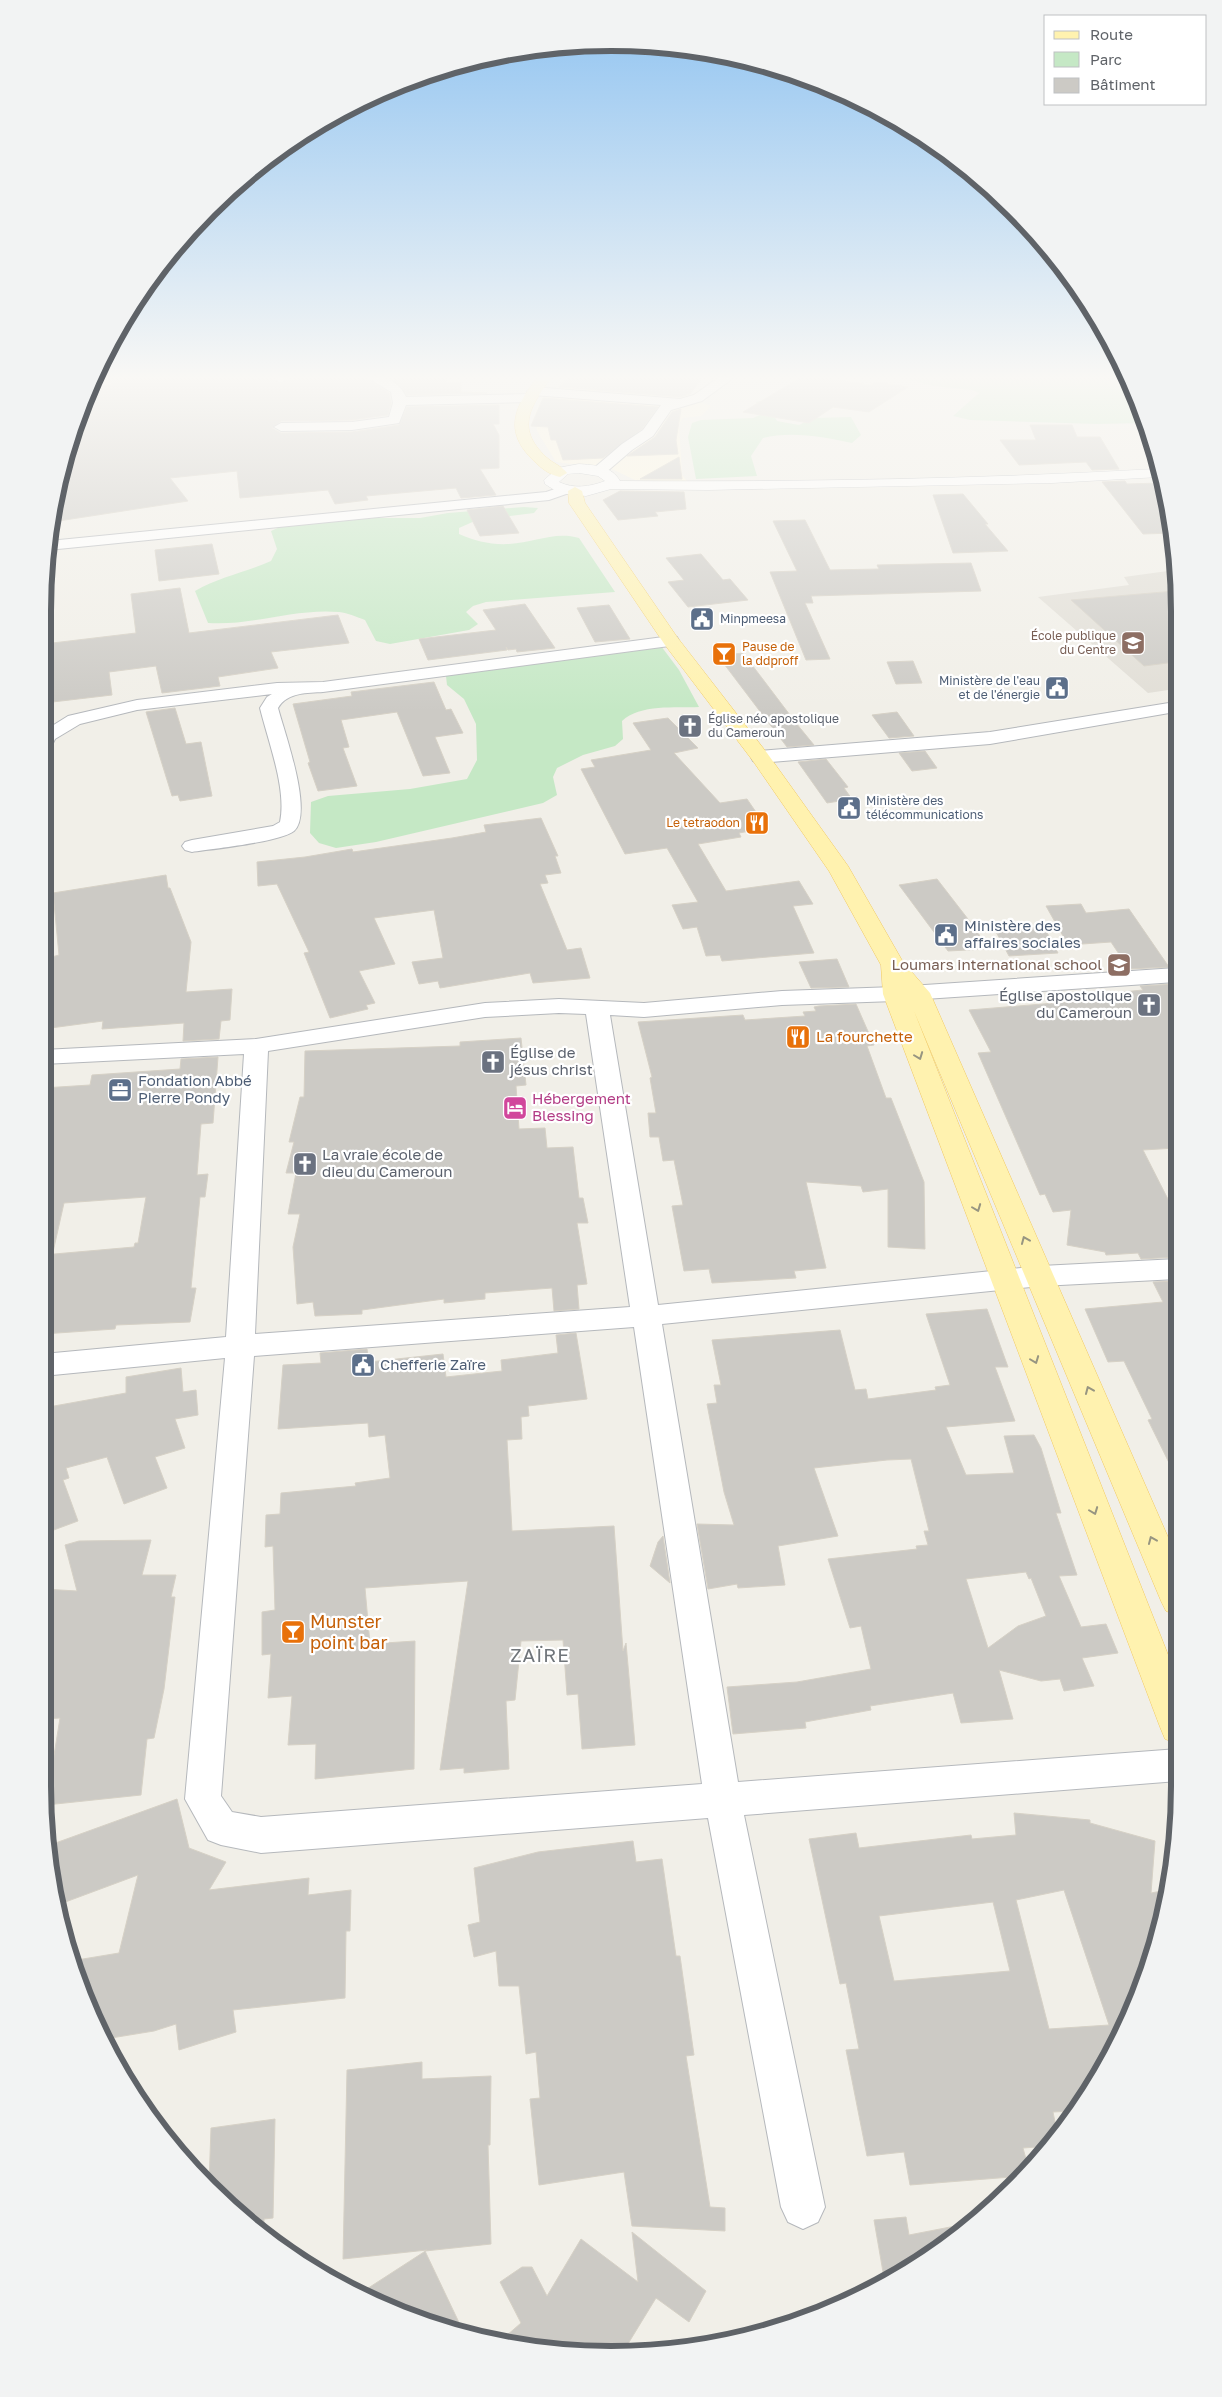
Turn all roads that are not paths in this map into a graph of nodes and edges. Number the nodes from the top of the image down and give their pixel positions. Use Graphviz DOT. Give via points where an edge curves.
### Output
graph roads {
  1 [pos="560,488"];
  2 [pos="601,488"];
  3 [pos="570,491"];
  4 [pos="55,545"];
  5 [pos="671,641"];
  6 [pos="293,688"];
  7 [pos="1171,708"];
  8 [pos="51,734"];
  9 [pos="760,758"];
  10 [pos="192,846"];
  11 [pos="1171,975"];
  12 [pos="907,994"];
  13 [pos="597,1008"];
  14 [pos="256,1046"];
  15 [pos="51,1057"];
  16 [pos="1171,1269"];
  17 [pos="1040,1276"];
  18 [pos="1004,1280"];
  19 [pos="645,1316"];
  20 [pos="240,1346"];
  21 [pos="51,1364"];
  22 [pos="1171,1585"];
  23 [pos="1171,1709"];
  24 [pos="1171,1766"];
  25 [pos="723,1800"];
  26 [pos="802,2207"];
  1 -- 3 [label="street"];
  2 -- 3 [label="street"];
  3 -- 4 [label="street" via="549,496"];
  3 -- 5 [label="main road"];
  5 -- 6 [label="street" via="323,687"];
  5 -- 9 [label="main road"];
  6 -- 8 [label="street" via="137,705 90,715"];
  6 -- 10 [label="street" via="273,701 269,708 291,799 291,821 287,827 278,830"];
  7 -- 9 [label="street" via="990,738"];
  9 -- 12 [label="main road" via="840,871"];
  11 -- 12 [label="street"];
  12 -- 13 [label="street" via="782,998 644,1010"];
  17 -- 12 [label="main road, one-way"];
  12 -- 18 [label="main road, one-way"];
  13 -- 14 [label="street" via="559,1006 485,1010"];
  13 -- 19 [label="street"];
  14 -- 15 [label="street"];
  14 -- 20 [label="street"];
  16 -- 17 [label="street"];
  17 -- 18 [label="street"];
  22 -- 17 [label="main road, one-way"];
  18 -- 19 [label="street"];
  18 -- 23 [label="main road, one-way"];
  19 -- 20 [label="street"];
  19 -- 25 [label="street"];
  20 -- 21 [label="street"];
  20 -- 25 [label="street" via="203,1799 221,1828 261,1835"];
  24 -- 25 [label="street"];
  25 -- 26 [label="street"];
}
